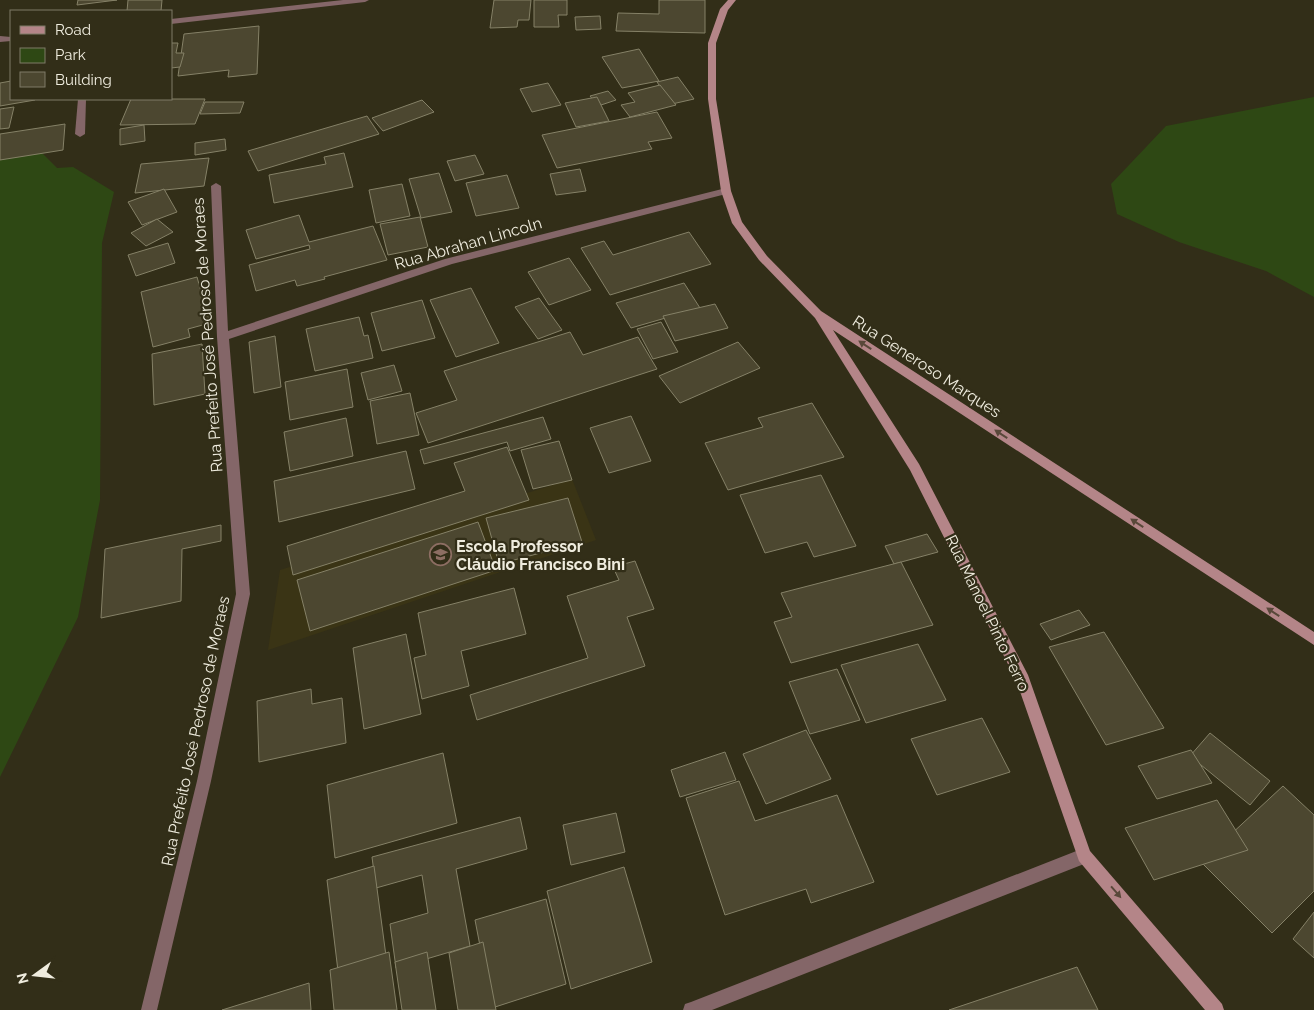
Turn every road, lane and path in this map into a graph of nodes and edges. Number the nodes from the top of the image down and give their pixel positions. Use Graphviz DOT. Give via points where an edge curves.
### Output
graph roads {
  1 [pos="365,0"];
  2 [pos="732,0"];
  3 [pos="172,22"];
  4 [pos="82,100"];
  5 [pos="80,134"];
  6 [pos="216,186"];
  7 [pos="726,190"];
  8 [pos="817,314"];
  9 [pos="222,337"];
  10 [pos="1314,639"];
  11 [pos="1084,856"];
  12 [pos="700,1008"];
  13 [pos="149,1010"];
  14 [pos="1216,1010"];
  1 -- 3 [label="street"];
  2 -- 7 [label="street, Rua Generoso Marques" via="724,9 712,43 712,98"];
  4 -- 5 [label="street"];
  6 -- 9 [label="street, Rua Prefeito José Pedroso de Moraes"];
  7 -- 8 [label="street, Rua Generoso Marques" via="738,223 763,258"];
  7 -- 9 [label="street, Rua Abrahan Lincoln" via="449,261"];
  10 -- 8 [label="street, Rua Generoso Marques, one-way"];
  8 -- 11 [label="street, Rua Manoel Pinto Ferro" via="915,467 1023,679"];
  9 -- 13 [label="street, Rua Prefeito José Pedroso de Moraes" via="242,594 204,781"];
  11 -- 12 [label="street"];
  11 -- 14 [label="street, Rua Manoel Pinto Ferro, one-way"];
}
